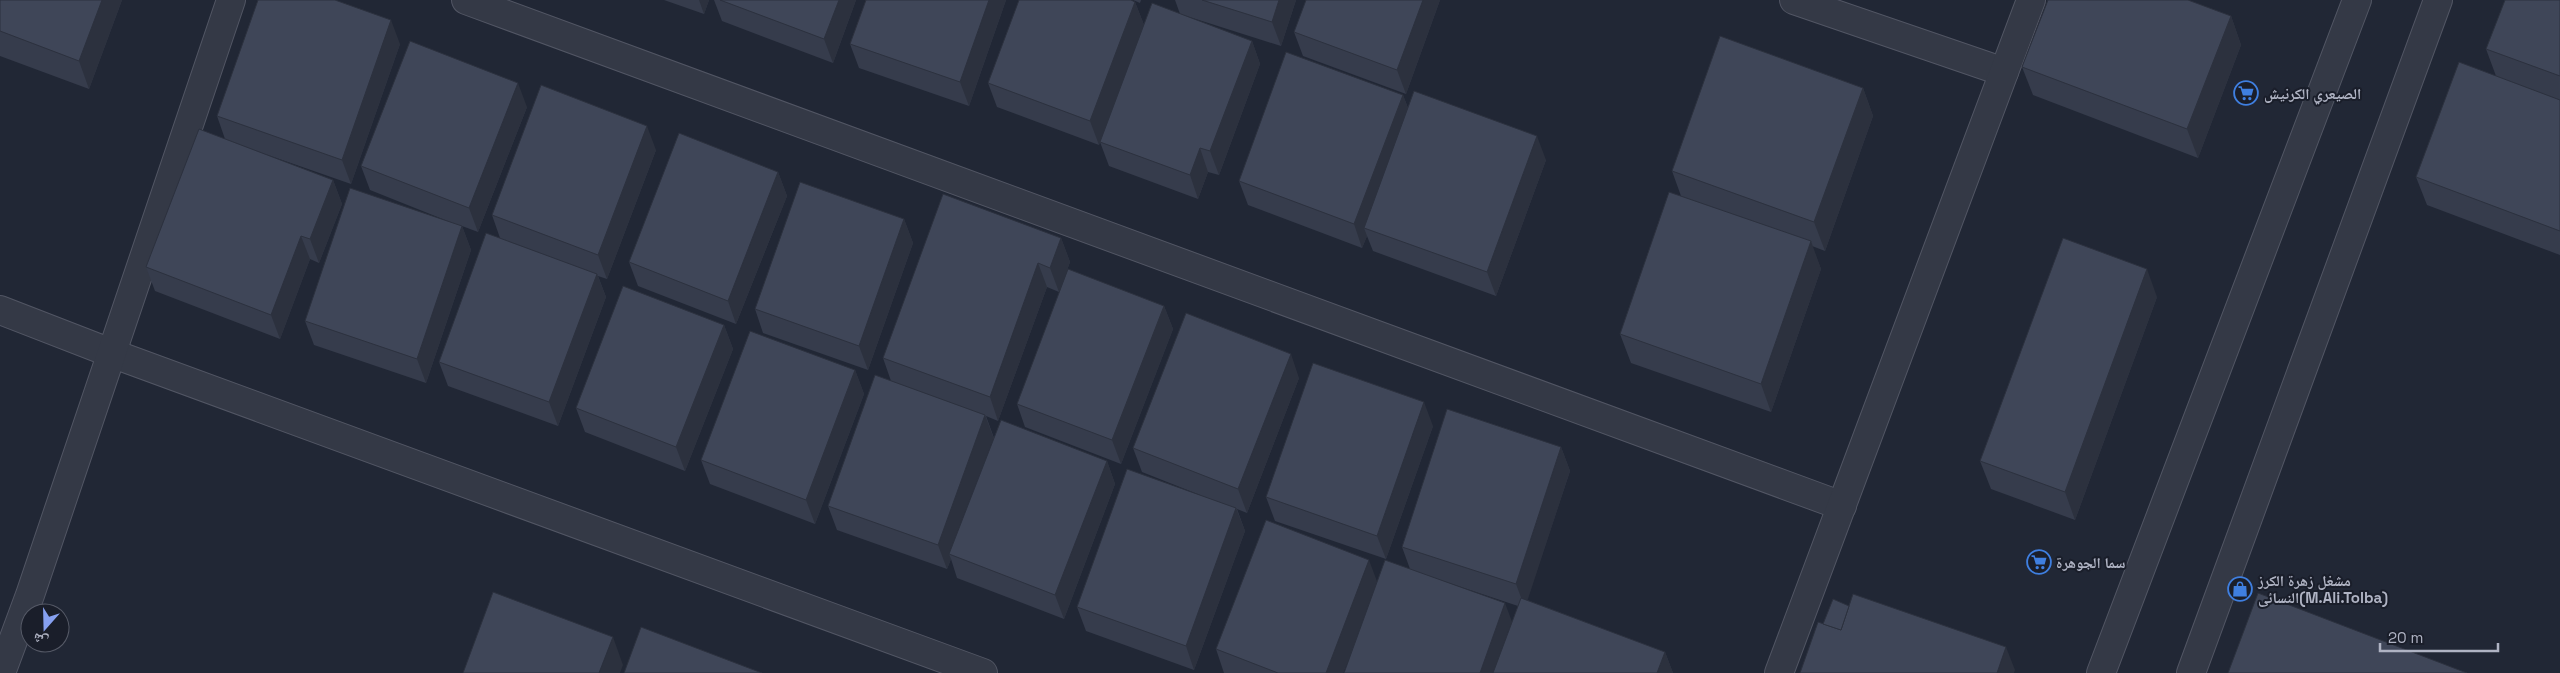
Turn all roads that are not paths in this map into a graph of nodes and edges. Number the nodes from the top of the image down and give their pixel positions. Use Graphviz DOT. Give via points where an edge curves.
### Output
graph roads {
  1 [pos="231,0"];
  2 [pos="466,0"];
  3 [pos="1794,0"];
  4 [pos="2031,0"];
  5 [pos="2357,0"];
  6 [pos="2438,0"];
  7 [pos="2004,72"];
  8 [pos="0,310"];
  9 [pos="111,353"];
  10 [pos="1842,506"];
  11 [pos="1,673"];
  12 [pos="983,673"];
  13 [pos="1780,673"];
  14 [pos="2101,673"];
  15 [pos="2190,673"];
  1 -- 9 [label="street"];
  2 -- 10 [label="street"];
  3 -- 7 [label="street"];
  4 -- 7 [label="street"];
  5 -- 14 [label="street"];
  6 -- 15 [label="street"];
  7 -- 10 [label="street"];
  8 -- 9 [label="street"];
  9 -- 11 [label="street"];
  9 -- 12 [label="street"];
  10 -- 13 [label="street"];
}
